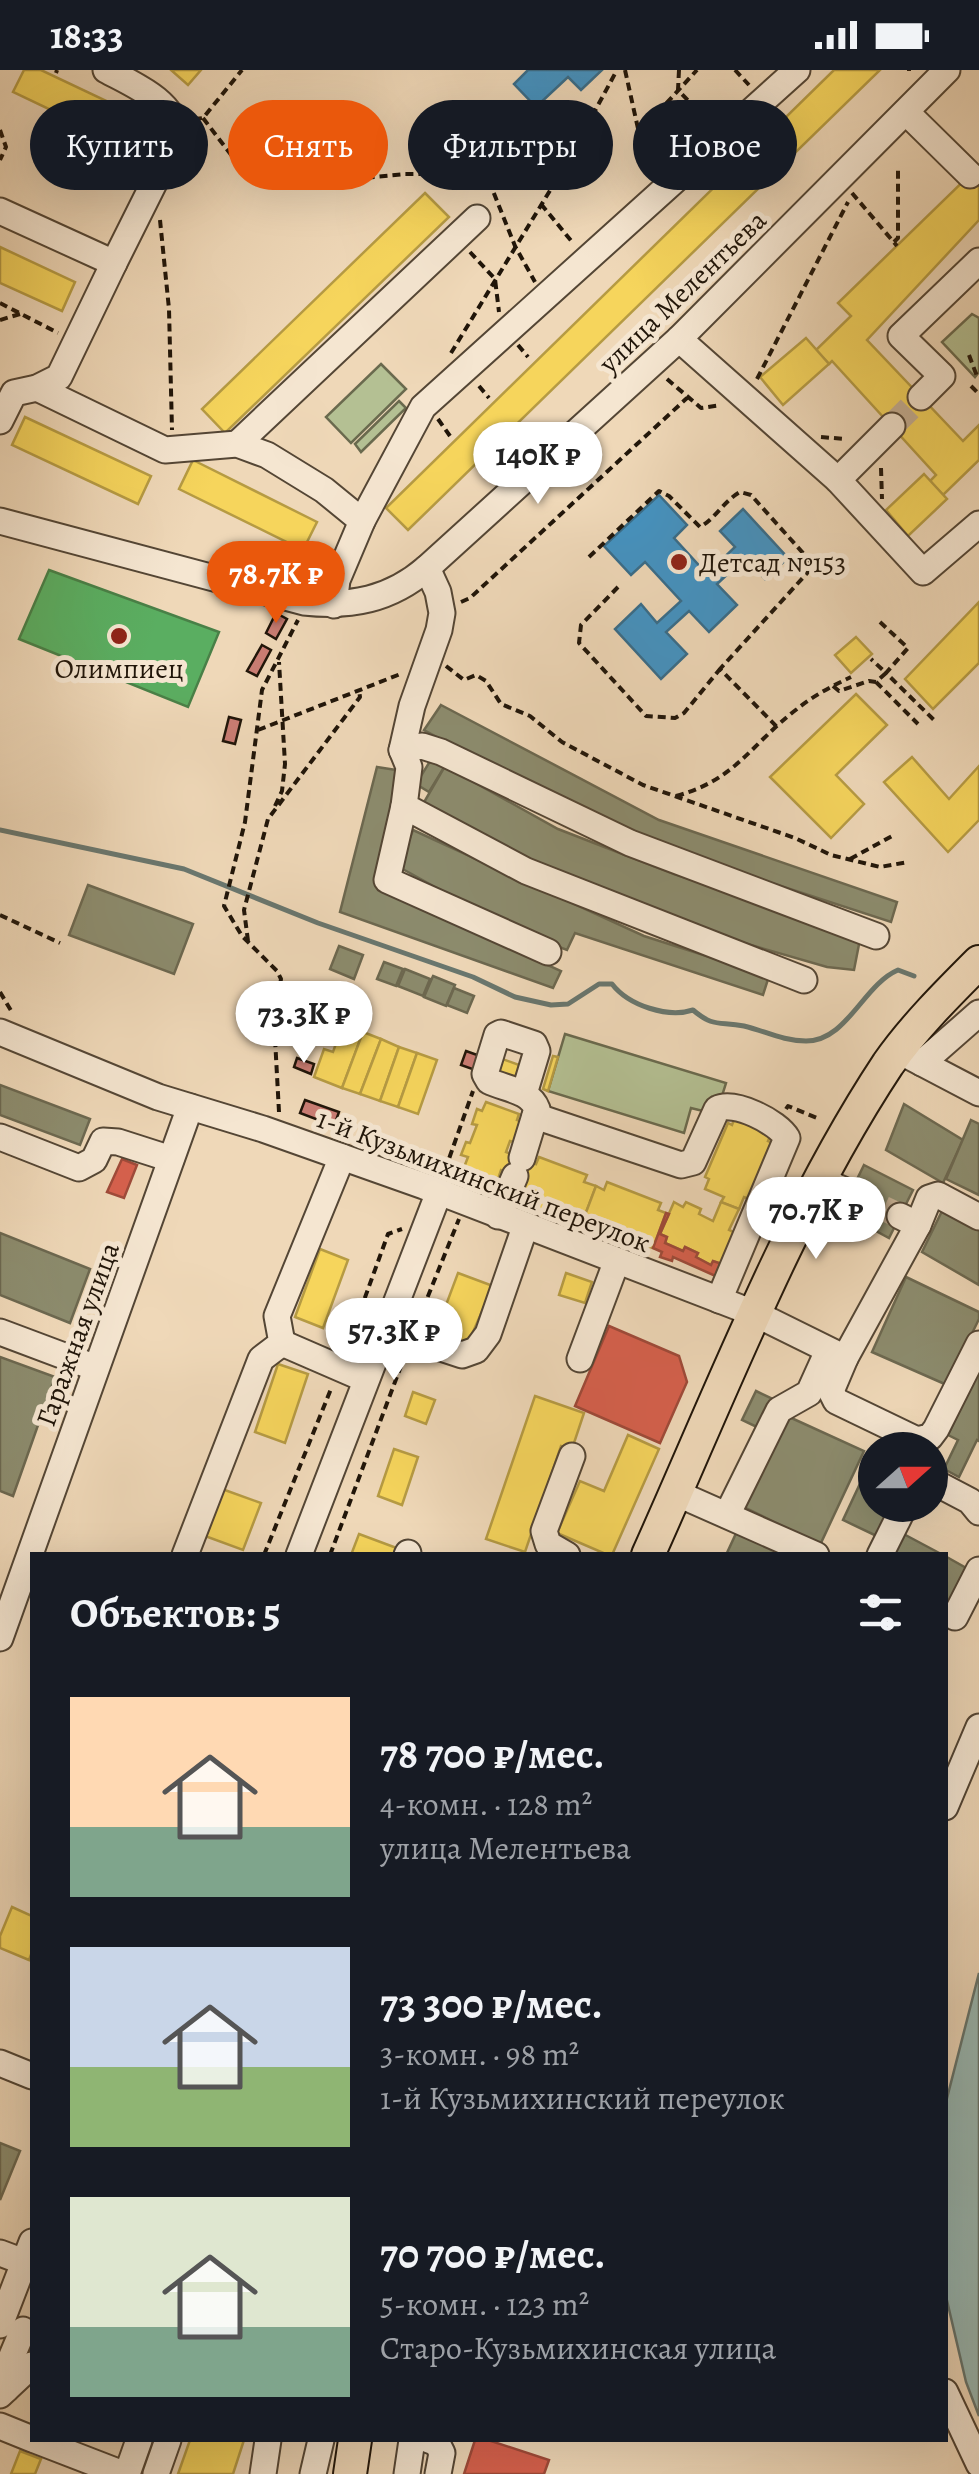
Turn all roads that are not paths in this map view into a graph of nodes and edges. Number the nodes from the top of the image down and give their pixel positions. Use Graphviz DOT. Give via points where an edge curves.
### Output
graph roads {
  1 [pos="798,70"];
  2 [pos="946,70"];
  3 [pos="115,72"];
  4 [pos="906,112"];
  5 [pos="970,176"];
  6 [pos="0,211"];
  7 [pos="477,218"];
  8 [pos="979,261"];
  9 [pos="114,263"];
  10 [pos="679,339"];
  11 [pos="37,388"];
  12 [pos="920,397"];
  13 [pos="1,416"];
  14 [pos="885,432"];
  15 [pos="237,444"];
  16 [pos="838,480"];
  17 [pos="362,520"];
  18 [pos="0,521"];
  19 [pos="979,524"];
  20 [pos="428,568"];
  21 [pos="334,605"];
  22 [pos="402,750"];
  23 [pos="404,806"];
  24 [pos="876,936"];
  25 [pos="548,952"];
  26 [pos="979,962"];
  27 [pos="804,980"];
  28 [pos="979,1013"];
  29 [pos="0,1035"];
  30 [pos="911,1057"];
  31 [pos="978,1091"];
  32 [pos="529,1105"];
  33 [pos="190,1107"];
  34 [pos="0,1137"];
  35 [pos="342,1157"];
  36 [pos="171,1159"];
  37 [pos="442,1182"];
  38 [pos="498,1216"];
  39 [pos="979,1217"];
  40 [pos="525,1228"];
  41 [pos="616,1263"];
  42 [pos="719,1300"];
  43 [pos="756,1314"];
  44 [pos="386,1330"];
  45 [pos="0,1332"];
  46 [pos="282,1343"];
  47 [pos="979,1344"];
  48 [pos="837,1354"];
  49 [pos="580,1359"];
  50 [pos="96,1368"];
  51 [pos="366,1379"];
  52 [pos="572,1456"];
  53 [pos="948,1489"];
  54 [pos="676,1493"];
  55 [pos="979,1512"];
  56 [pos="726,1515"];
  57 [pos="896,1522"];
  58 [pos="190,1552"];
  59 [pos="300,1552"];
  60 [pos="563,1552"];
  61 [pos="649,1552"];
  62 [pos="809,1552"];
  63 [pos="882,1552"];
  64 [pos="979,1570"];
  65 [pos="9,1583"];
  66 [pos="955,1617"];
  67 [pos="0,1638"];
  68 [pos="979,1727"];
  69 [pos="948,1800"];
  70 [pos="0,2063"];
  71 [pos="30,2075"];
  72 [pos="19,2252"];
  73 [pos="12,2327"];
  74 [pos="30,2367"];
  75 [pos="3,2392"];
  76 [pos="948,2398"];
  77 [pos="0,2426"];
  78 [pos="30,2438"];
  79 [pos="39,2442"];
  80 [pos="138,2442"];
  81 [pos="167,2442"];
  82 [pos="268,2442"];
  83 [pos="321,2442"];
  84 [pos="355,2442"];
  85 [pos="412,2442"];
  86 [pos="433,2442"];
  87 [pos="979,2464"];
  88 [pos="125,2474"];
  89 [pos="156,2474"];
  90 [pos="263,2474"];
  91 [pos="314,2474"];
  92 [pos="350,2474"];
  93 [pos="407,2474"];
  94 [pos="438,2474"];
  1 -- 17 [label="street" via="423,407"];
  2 -- 4 [label="street, улица Мелентьева"];
  3 -- 9 [label="street" via="170,109 178,135"];
  4 -- 5 [label="street"];
  4 -- 10 [label="street, улица Мелентьева"];
  6 -- 9 [label="street"];
  7 -- 15 [label="street"];
  8 -- 12 [label="street" via="901,336 942,376"];
  9 -- 11 [label="street" via="59,378"];
  10 -- 16 [label="street"];
  10 -- 20 [label="street, улица Мелентьева"];
  11 -- 13 [label="street" via="14,393"];
  11 -- 15 [label="street" via="165,450"];
  14 -- 16 [label="street"];
  15 -- 17 [label="street" via="267,455"];
  16 -- 19 [label="street" via="924,572"];
  17 -- 21 [label="street"];
  18 -- 21 [label="street, улица Мелентьева"];
  20 -- 21 [label="street, улица Мелентьева" via="388,594"];
  20 -- 22 [label="street" via="442,613"];
  22 -- 23 [label="street" via="409,767"];
  22 -- 24 [label="street" via="422,746 440,752 630,843"];
  23 -- 25 [label="street" via="387,880"];
  23 -- 27 [label="street" via="526,871"];
  26 -- 30 [label="main road"];
  28 -- 30 [label="street"];
  29 -- 33 [label="street, 1-й Кузьмихинский переулок"];
  30 -- 31 [label="street"];
  30 -- 43 [label="main road" via="861,1109 836,1187"];
  32 -- 32 [label="street" via="485,1074 501,1033 537,1051"];
  32 -- 38 [label="street" via="519,1167"];
  32 -- 42 [label="street" via="681,1164 693,1162 724,1105 782,1129 787,1138"];
  33 -- 35 [label="street, 1-й Кузьмихинский переулок"];
  33 -- 36 [label="street, Гаражная улица"];
  34 -- 36 [label="street" via="78,1168 94,1160 103,1141"];
  35 -- 37 [label="street, 1-й Кузьмихинский переулок"];
  35 -- 46 [label="street" via="277,1316"];
  36 -- 50 [label="street, Гаражная улица"];
  37 -- 38 [label="street, 1-й Кузьмихинский переулок" via="466,1203"];
  37 -- 44 [label="street"];
  38 -- 40 [label="street, 1-й Кузьмихинский переулок"];
  39 -- 48 [label="street" via="938,1195 930,1198 909,1220"];
  40 -- 41 [label="street, 1-й Кузьмихинский переулок"];
  40 -- 44 [label="street" via="488,1334 476,1350 462,1354"];
  41 -- 42 [label="street, 1-й Кузьмихинский переулок"];
  41 -- 49 [label="street"];
  42 -- 43 [label="street, 1-й Кузьмихинский переулок"];
  43 -- 48 [label="street, 1-й Кузьмихинский переулок"];
  43 -- 54 [label="main road"];
  44 -- 51 [label="street"];
  45 -- 50 [label="street"];
  46 -- 51 [label="street"];
  46 -- 58 [label="street" via="261,1359"];
  47 -- 48 [label="street" via="930,1438 916,1440 836,1401 831,1391"];
  48 -- 56 [label="street" via="809,1393 779,1410"];
  50 -- 65 [label="street, Гаражная улица"];
  51 -- 59 [label="street"];
  52 -- 60 [label="street" via="544,1531 548,1544"];
  53 -- 55 [label="street"];
  54 -- 56 [label="street"];
  54 -- 61 [label="main road"];
  56 -- 62 [label="street"];
  57 -- 63 [label="street"];
  64 -- 66 [label="street"];
  65 -- 67 [label="street, Гаражная улица"];
  68 -- 69 [label="street"];
  70 -- 71 [label="street"];
  72 -- 73 [label="street"];
  73 -- 75 [label="street"];
  74 -- 75 [label="street"];
  76 -- 87 [label="street"];
  77 -- 78 [label="street"];
  79 -- 88 [label="street"];
  80 -- 88 [label="street"];
  81 -- 89 [label="street"];
  82 -- 90 [label="street"];
  83 -- 91 [label="street"];
  84 -- 92 [label="main road"];
  85 -- 93 [label="street"];
  86 -- 94 [label="street" via="442,2453"];
}
